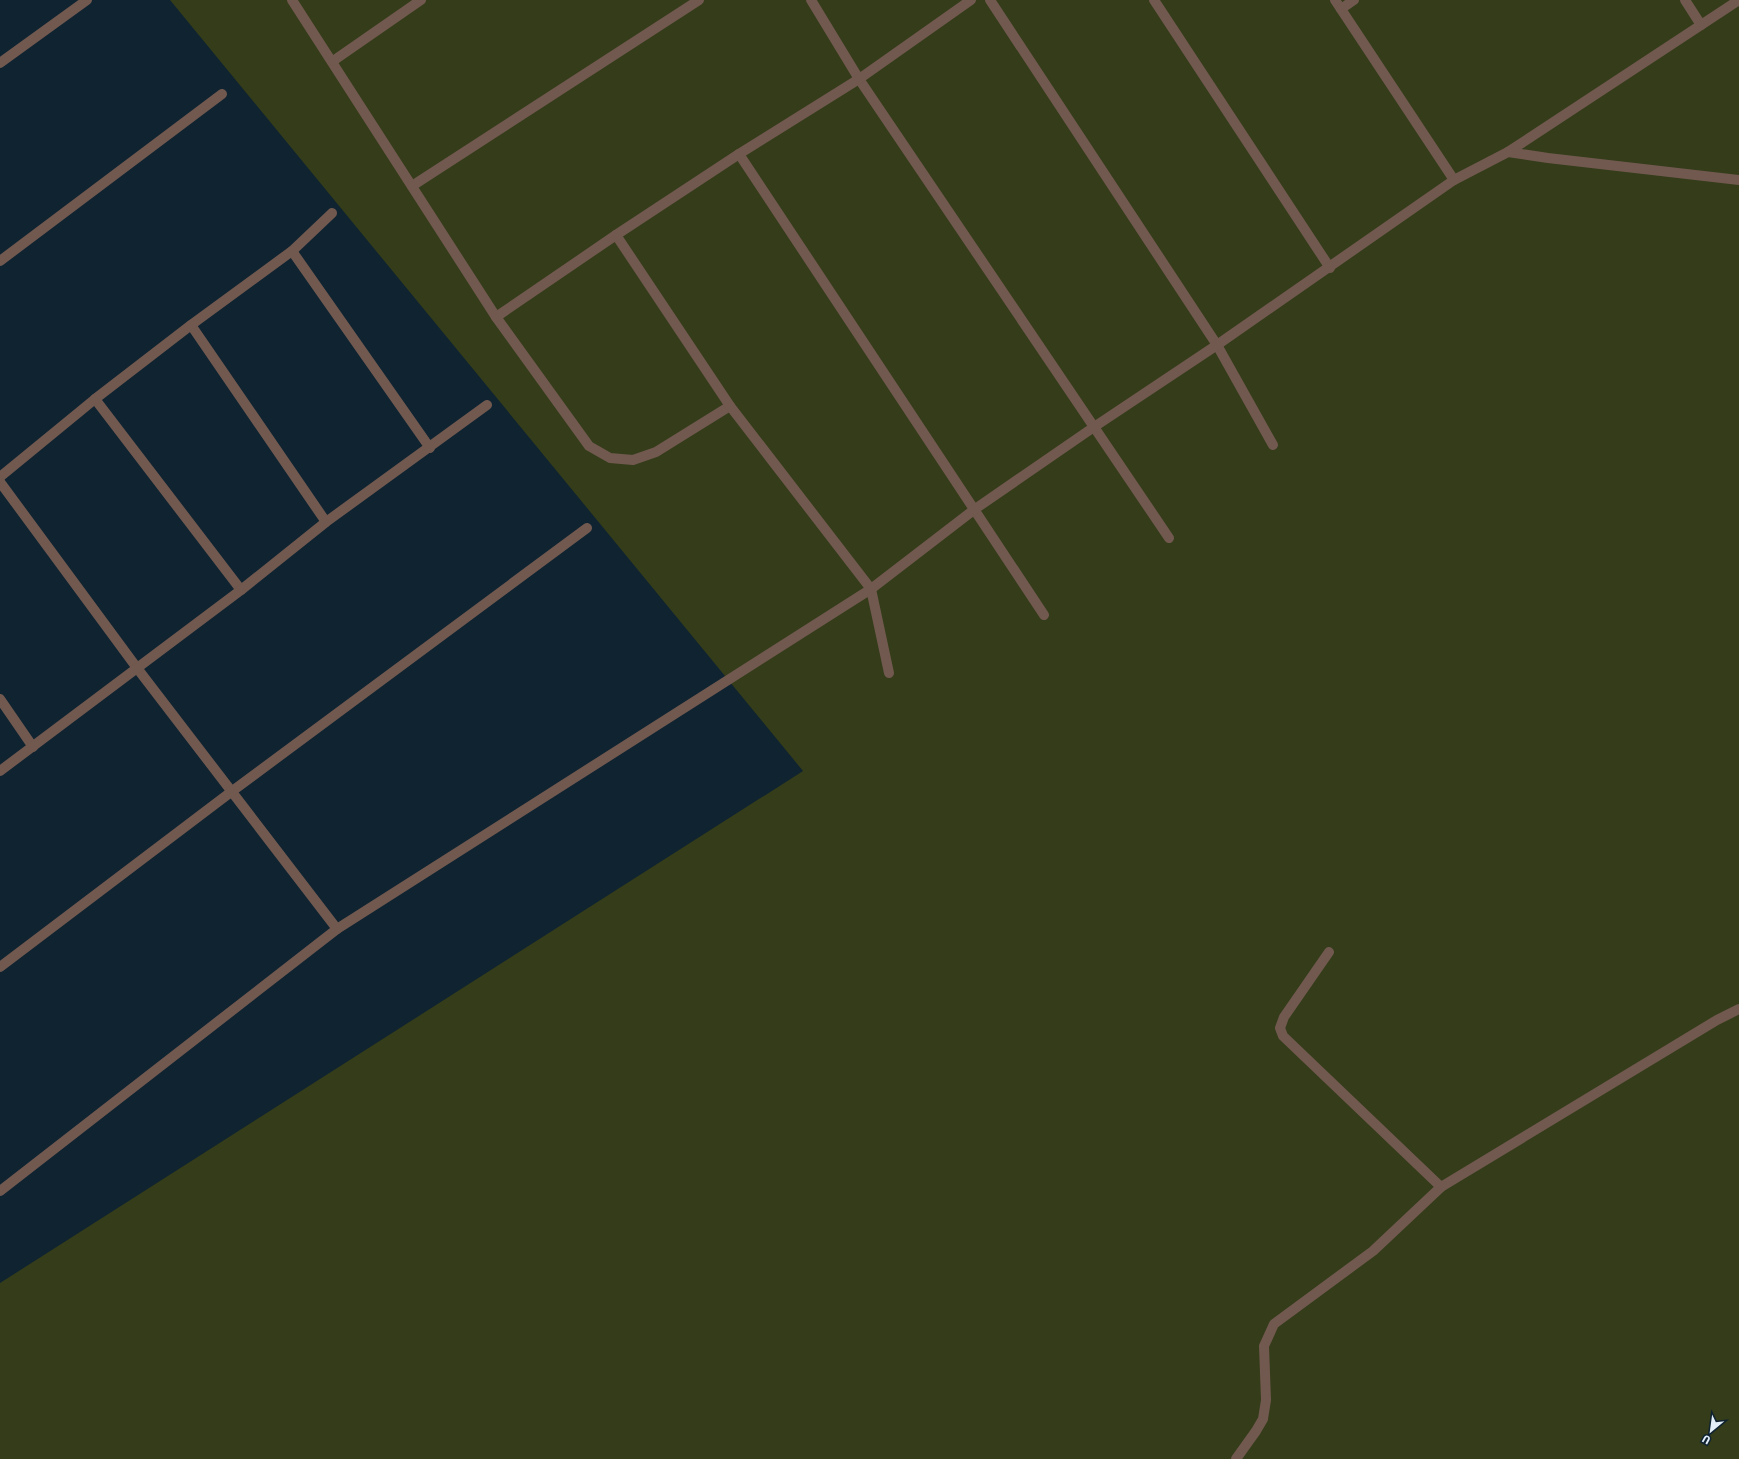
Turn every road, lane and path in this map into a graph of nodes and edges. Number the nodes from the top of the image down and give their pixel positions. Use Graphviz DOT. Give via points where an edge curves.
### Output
graph roads {
  1 [pos="87,0"];
  2 [pos="292,0"];
  3 [pos="421,0"];
  4 [pos="699,0"];
  5 [pos="811,0"];
  6 [pos="971,0"];
  7 [pos="990,0"];
  8 [pos="1154,0"];
  9 [pos="1335,0"];
  10 [pos="1354,0"];
  11 [pos="1685,0"];
  12 [pos="1739,0"];
  13 [pos="1341,9"];
  14 [pos="1701,25"];
  15 [pos="333,61"];
  16 [pos="0,63"];
  17 [pos="859,79"];
  18 [pos="222,94"];
  19 [pos="1508,152"];
  20 [pos="739,154"];
  21 [pos="1454,180"];
  22 [pos="1739,180"];
  23 [pos="412,186"];
  24 [pos="332,213"];
  25 [pos="616,235"];
  26 [pos="292,251"];
  27 [pos="0,261"];
  28 [pos="1330,268"];
  29 [pos="496,316"];
  30 [pos="191,325"];
  31 [pos="1217,345"];
  32 [pos="95,399"];
  33 [pos="487,405"];
  34 [pos="730,406"];
  35 [pos="1094,427"];
  36 [pos="1272,445"];
  37 [pos="430,448"];
  38 [pos="0,477"];
  39 [pos="0,482"];
  40 [pos="975,509"];
  41 [pos="326,522"];
  42 [pos="587,528"];
  43 [pos="1169,538"];
  44 [pos="872,589"];
  45 [pos="241,590"];
  46 [pos="1044,615"];
  47 [pos="137,668"];
  48 [pos="889,673"];
  49 [pos="0,699"];
  50 [pos="32,747"];
  51 [pos="0,771"];
  52 [pos="231,792"];
  53 [pos="337,929"];
  54 [pos="1329,952"];
  55 [pos="0,967"];
  56 [pos="1739,1009"];
  57 [pos="1441,1187"];
  58 [pos="0,1191"];
  59 [pos="1236,1459"];
  1 -- 16 [label="street"];
  2 -- 15 [label="street"];
  3 -- 15 [label="street"];
  4 -- 23 [label="street"];
  5 -- 17 [label="street"];
  6 -- 17 [label="street"];
  7 -- 31 [label="street"];
  8 -- 28 [label="street"];
  9 -- 13 [label="street"];
  10 -- 13 [label="street"];
  11 -- 14 [label="street"];
  12 -- 14 [label="street"];
  13 -- 21 [label="street"];
  14 -- 19 [label="street"];
  15 -- 23 [label="street"];
  17 -- 20 [label="street"];
  17 -- 35 [label="street"];
  18 -- 27 [label="street"];
  19 -- 21 [label="street"];
  19 -- 22 [label="street"];
  20 -- 25 [label="street"];
  20 -- 40 [label="street"];
  21 -- 28 [label="street"];
  23 -- 29 [label="street"];
  24 -- 26 [label="street"];
  25 -- 29 [label="street"];
  25 -- 34 [label="street"];
  26 -- 30 [label="street"];
  26 -- 37 [label="street"];
  28 -- 31 [label="street"];
  29 -- 34 [label="street" via="589,446 610,458 633,460 656,452"];
  30 -- 32 [label="street"];
  30 -- 41 [label="street"];
  31 -- 35 [label="street"];
  31 -- 36 [label="street"];
  32 -- 38 [label="street"];
  32 -- 45 [label="street"];
  33 -- 37 [label="street"];
  34 -- 44 [label="street"];
  35 -- 40 [label="street"];
  35 -- 43 [label="street"];
  37 -- 41 [label="street"];
  39 -- 47 [label="street"];
  40 -- 44 [label="street"];
  40 -- 46 [label="street"];
  41 -- 45 [label="street"];
  42 -- 52 [label="street"];
  44 -- 48 [label="street"];
  44 -- 53 [label="street"];
  45 -- 47 [label="street"];
  47 -- 50 [label="street"];
  47 -- 52 [label="street"];
  49 -- 50 [label="street"];
  50 -- 51 [label="street"];
  52 -- 53 [label="street"];
  52 -- 55 [label="street"];
  53 -- 58 [label="street"];
  54 -- 57 [label="street" via="1284,1017 1280,1028 1283,1036"];
  56 -- 57 [label="street"];
  57 -- 59 [label="street" via="1373,1251 1274,1324 1264,1346 1266,1400 1263,1419"];
}
